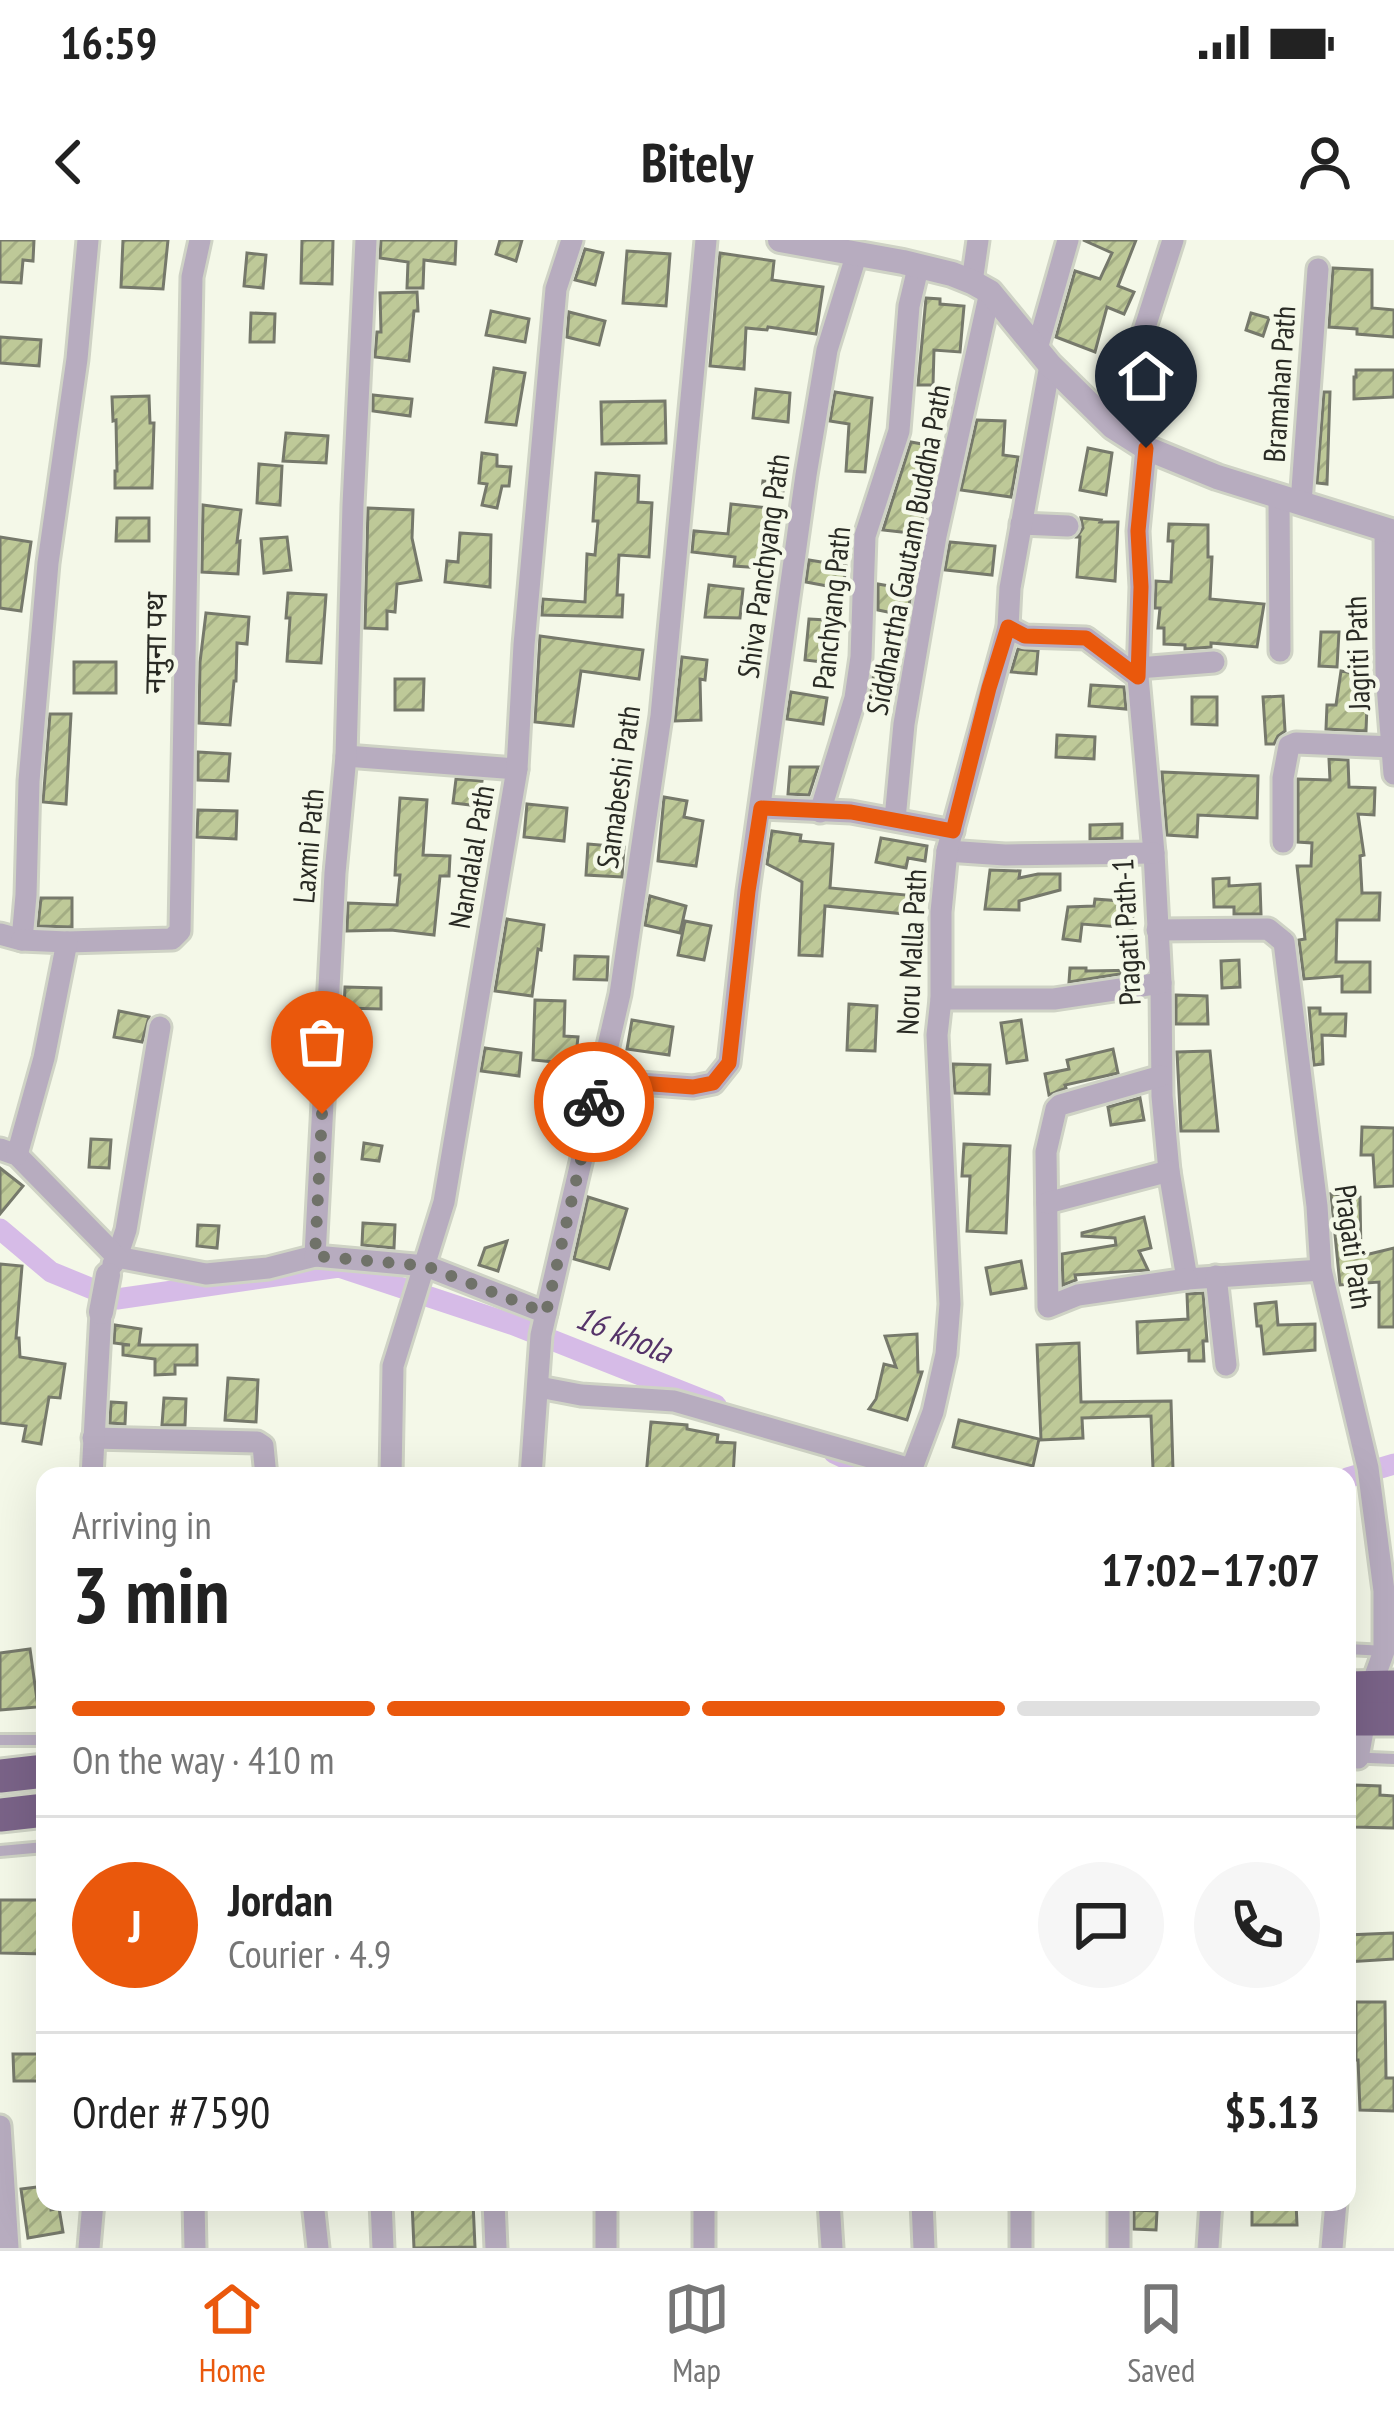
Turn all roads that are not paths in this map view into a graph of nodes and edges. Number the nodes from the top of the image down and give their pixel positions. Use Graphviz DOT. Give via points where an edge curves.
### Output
graph roads {
  1 [pos="88,240"];
  2 [pos="200,240"];
  3 [pos="366,240"];
  4 [pos="572,240"];
  5 [pos="706,240"];
  6 [pos="780,240"];
  7 [pos="978,240"];
  8 [pos="1068,240"];
  9 [pos="1173,240"];
  10 [pos="824,243"];
  11 [pos="856,253"];
  12 [pos="909,257"];
  13 [pos="1318,269"];
  14 [pos="981,287"];
  15 [pos="1044,357"];
  16 [pos="1113,428"];
  17 [pos="1146,448"];
  18 [pos="1290,501"];
  19 [pos="1021,524"];
  20 [pos="1068,526"];
  21 [pos="1390,531"];
  22 [pos="1008,627"];
  23 [pos="1280,651"];
  24 [pos="1214,662"];
  25 [pos="1138,673"];
  26 [pos="1394,747"];
  27 [pos="346,756"];
  28 [pos="517,769"];
  29 [pos="1394,774"];
  30 [pos="761,808"];
  31 [pos="820,812"];
  32 [pos="896,819"];
  33 [pos="950,841"];
  34 [pos="1283,842"];
  35 [pos="1154,854"];
  36 [pos="1157,929"];
  37 [pos="11,937"];
  38 [pos="67,942"];
  39 [pos="1161,983"];
  40 [pos="940,999"];
  41 [pos="160,1027"];
  42 [pos="1161,1076"];
  43 [pos="600,1080"];
  44 [pos="9,1152"];
  45 [pos="1168,1171"];
  46 [pos="1047,1203"];
  47 [pos="315,1256"];
  48 [pos="112,1266"];
  49 [pos="426,1266"];
  50 [pos="1321,1270"];
  51 [pos="1216,1276"];
  52 [pos="1187,1279"];
  53 [pos="101,1312"];
  54 [pos="543,1324"];
  55 [pos="1226,1365"];
  56 [pos="538,1388"];
  57 [pos="93,1438"];
  58 [pos="92,1467"];
  59 [pos="265,1467"];
  60 [pos="391,1467"];
  61 [pos="532,1467"];
  62 [pos="890,1467"];
  63 [pos="912,1467"];
  64 [pos="1356,1649"];
  65 [pos="1389,1651"];
  66 [pos="1370,1703"];
  67 [pos="0,1740"];
  68 [pos="36,1740"];
  69 [pos="1356,1748"];
  70 [pos="1356,1758"];
  71 [pos="1394,1760"];
  72 [pos="36,1772"];
  73 [pos="0,1776"];
  74 [pos="36,1811"];
  75 [pos="0,1815"];
  76 [pos="36,1848"];
  77 [pos="0,1851"];
  78 [pos="0,2126"];
  79 [pos="93,2211"];
  80 [pos="194,2211"];
  81 [pos="314,2211"];
  82 [pos="381,2211"];
  83 [pos="494,2211"];
  84 [pos="606,2211"];
  85 [pos="704,2211"];
  86 [pos="830,2211"];
  87 [pos="922,2211"];
  88 [pos="1021,2211"];
  89 [pos="1119,2211"];
  90 [pos="1210,2211"];
  91 [pos="1335,2211"];
  92 [pos="8,2248"];
  93 [pos="89,2248"];
  94 [pos="195,2248"];
  95 [pos="318,2248"];
  96 [pos="383,2248"];
  97 [pos="496,2248"];
  98 [pos="606,2248"];
  99 [pos="704,2248"];
  100 [pos="832,2248"];
  101 [pos="924,2248"];
  102 [pos="1021,2248"];
  103 [pos="1119,2248"];
  104 [pos="1208,2248"];
  105 [pos="1332,2248"];
  1 -- 37 [label="street" via="48,563 26,896"];
  2 -- 38 [label="street, नमुना पथ" via="192,277 180,931 172,939"];
  3 -- 27 [label="street, Laxmi Path"];
  4 -- 28 [label="street, Nandalal Path" via="556,289"];
  5 -- 43 [label="street, Samabeshi Path" via="661,716"];
  6 -- 10 [label="street"];
  7 -- 14 [label="street, Siddhartha Gautam Buddha Path"];
  8 -- 15 [label="street, Noru Malla Path"];
  9 -- 16 [label="street"];
  10 -- 11 [label="street"];
  11 -- 12 [label="street"];
  11 -- 30 [label="street, Shiva Panchyang Path" via="827,350"];
  12 -- 14 [label="street"];
  12 -- 31 [label="street, Panchyang Path" via="899,431 865,536 855,698"];
  13 -- 18 [label="street, Bramahan Path"];
  14 -- 15 [label="street"];
  14 -- 32 [label="street, Siddhartha Gautam Buddha Path" via="904,724"];
  15 -- 16 [label="street"];
  15 -- 19 [label="street, Noru Malla Path"];
  16 -- 17 [label="street"];
  17 -- 18 [label="street"];
  17 -- 25 [label="street, Pragati Path-1"];
  18 -- 21 [label="street"];
  18 -- 23 [label="street, Bramahan Path"];
  19 -- 20 [label="street"];
  19 -- 22 [label="street, Noru Malla Path"];
  21 -- 26 [label="street, Jagriti Path" via="1386,672"];
  22 -- 25 [label="street" via="1025,636 1086,638"];
  22 -- 33 [label="street, Noru Malla Path"];
  24 -- 25 [label="street"];
  25 -- 35 [label="street, Pragati Path-1"];
  26 -- 29 [label="street, Jagriti Path"];
  26 -- 34 [label="street" via="1289,746"];
  27 -- 28 [label="street"];
  27 -- 47 [label="street, Laxmi Path"];
  28 -- 49 [label="street, Nandalal Path" via="444,1202"];
  30 -- 31 [label="street"];
  30 -- 43 [label="street, Shiva Panchyang Path" via="729,1063 713,1083 693,1087"];
  31 -- 32 [label="street"];
  32 -- 33 [label="street"];
  33 -- 35 [label="street" via="1005,855"];
  33 -- 40 [label="street, Noru Malla Path"];
  35 -- 36 [label="street, Pragati Path-1"];
  36 -- 39 [label="street, Pragati Path-1"];
  36 -- 50 [label="street, Pragati Path" via="1268,929 1284,943"];
  37 -- 38 [label="street"];
  38 -- 44 [label="street" via="44,1058"];
  39 -- 40 [label="street" via="1054,999"];
  39 -- 42 [label="street, Pragati Path-1"];
  40 -- 63 [label="street, Noru Malla Path" via="950,1304 934,1412"];
  41 -- 48 [label="street" via="126,1230"];
  42 -- 45 [label="street, Pragati Path-1"];
  42 -- 46 [label="street" via="1056,1109"];
  43 -- 54 [label="street, Samabeshi Path"];
  44 -- 48 [label="street"];
  45 -- 46 [label="street"];
  45 -- 52 [label="street, Pragati Path-1"];
  46 -- 52 [label="street" via="1048,1307"];
  47 -- 48 [label="street" via="206,1274"];
  47 -- 49 [label="street"];
  48 -- 53 [label="street"];
  49 -- 54 [label="street"];
  49 -- 60 [label="street, Nandalal Path" via="393,1366"];
  50 -- 51 [label="street"];
  50 -- 65 [label="street, Pragati Path" via="1368,1468"];
  51 -- 52 [label="street"];
  51 -- 55 [label="street"];
  53 -- 57 [label="street"];
  54 -- 56 [label="street, Samabeshi Path"];
  56 -- 61 [label="street, Samabeshi Path"];
  56 -- 62 [label="street" via="674,1401"];
  57 -- 58 [label="street"];
  57 -- 59 [label="street" via="257,1442"];
  64 -- 65 [label="lane"];
  65 -- 66 [label="street, Pragati Path"];
  66 -- 69 [label="street, Pragati Path"];
  67 -- 68 [label="lane"];
  70 -- 71 [label="lane"];
  72 -- 73 [label="highway"];
  74 -- 75 [label="highway"];
  76 -- 77 [label="lane"];
  78 -- 92 [label="street"];
  79 -- 93 [label="street"];
  80 -- 94 [label="street"];
  81 -- 95 [label="street"];
  82 -- 96 [label="street"];
  83 -- 97 [label="street"];
  84 -- 98 [label="street"];
  85 -- 99 [label="street"];
  86 -- 100 [label="street"];
  87 -- 101 [label="street"];
  88 -- 102 [label="street"];
  89 -- 103 [label="street"];
  90 -- 104 [label="street"];
  91 -- 105 [label="street"];
}
